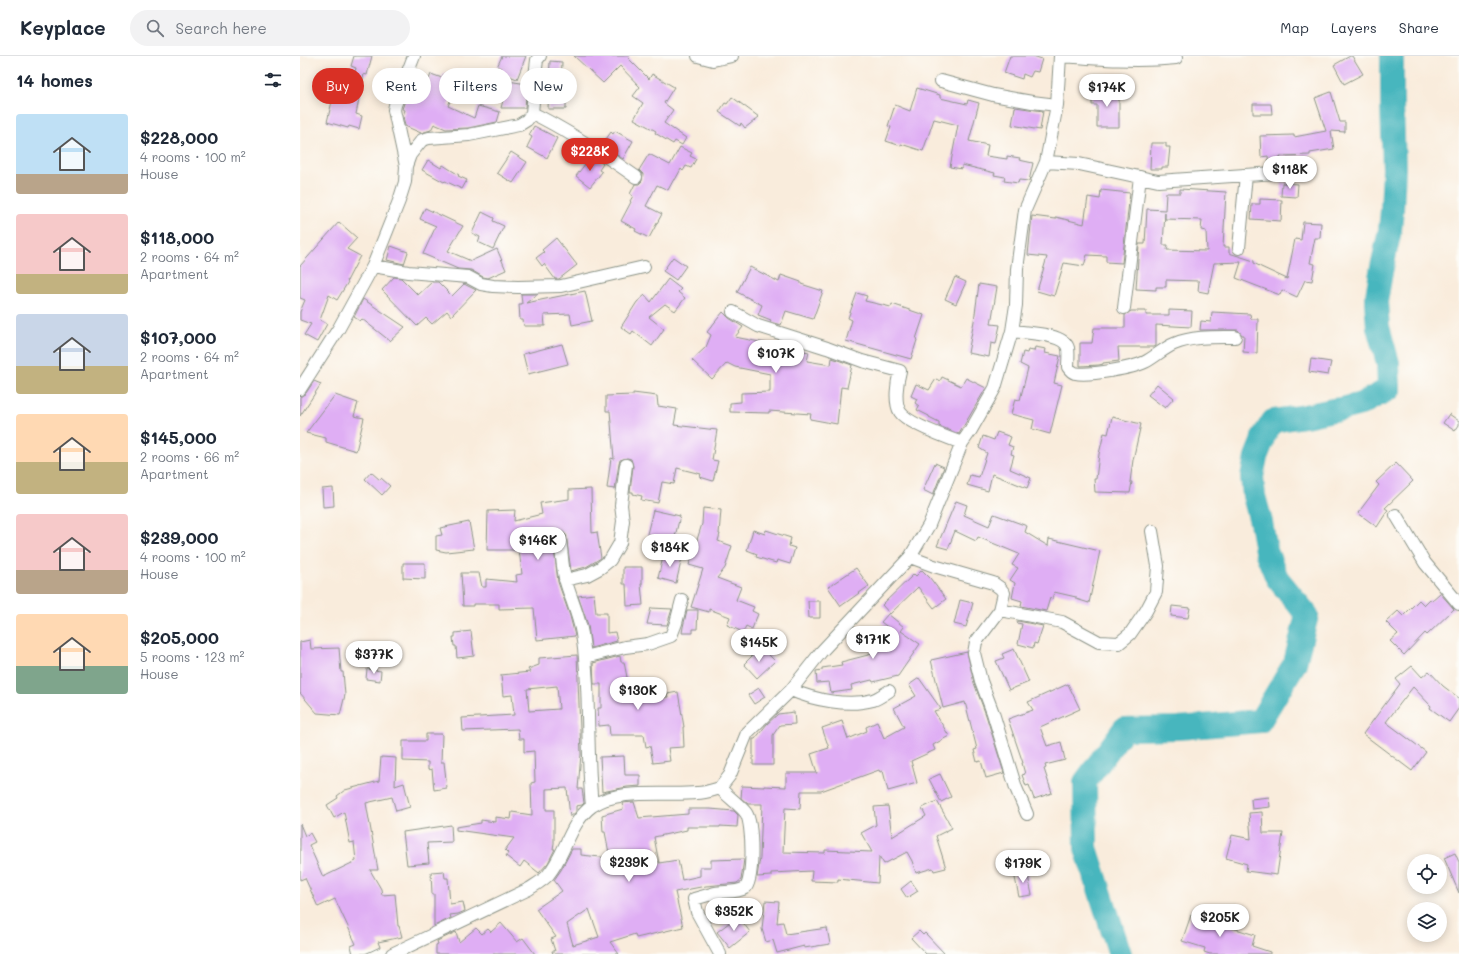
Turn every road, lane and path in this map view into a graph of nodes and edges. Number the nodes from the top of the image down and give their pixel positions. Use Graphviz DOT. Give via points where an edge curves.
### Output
graph roads {
  1 [pos="414,56"];
  2 [pos="540,56"];
  3 [pos="698,56"];
  4 [pos="732,56"];
  5 [pos="1061,56"];
  6 [pos="1176,58"];
  7 [pos="941,80"];
  8 [pos="1057,105"];
  9 [pos="532,113"];
  10 [pos="1046,162"];
  11 [pos="406,166"];
  12 [pos="1290,172"];
  13 [pos="1246,175"];
  14 [pos="636,177"];
  15 [pos="1140,177"];
  16 [pos="1238,248"];
  17 [pos="373,266"];
  18 [pos="644,267"];
  19 [pos="1124,308"];
  20 [pos="733,312"];
  21 [pos="1012,331"];
  22 [pos="1235,337"];
  23 [pos="300,389"];
  24 [pos="962,443"];
  25 [pos="626,465"];
  26 [pos="1396,515"];
  27 [pos="1152,531"];
  28 [pos="560,540"];
  29 [pos="910,557"];
  30 [pos="565,580"];
  31 [pos="682,600"];
  32 [pos="1459,604"];
  33 [pos="1000,610"];
  34 [pos="585,657"];
  35 [pos="791,690"];
  36 [pos="889,691"];
  37 [pos="720,788"];
  38 [pos="592,806"];
  39 [pos="1027,814"];
  40 [pos="392,954"];
  41 [pos="720,954"];
  1 -- 11 [label="street" via="394,110"];
  2 -- 9 [label="street" via="537,60"];
  3 -- 4 [label="street" via="713,60"];
  5 -- 6 [label="street" via="1132,60"];
  5 -- 8 [label="street"];
  7 -- 8 [label="street" via="993,95"];
  8 -- 10 [label="street"];
  9 -- 11 [label="street" via="528,120 519,125 469,135 422,140 410,155"];
  9 -- 14 [label="street" via="586,143"];
  10 -- 15 [label="street" via="1079,164"];
  10 -- 21 [label="street" via="1025,210 1016,270 1016,305"];
  11 -- 17 [label="street" via="405,182 399,201"];
  12 -- 13 [label="street"];
  13 -- 15 [label="street" via="1158,181"];
  13 -- 16 [label="street"];
  15 -- 19 [label="street"];
  17 -- 18 [label="street" via="468,277 481,284 518,287 561,286"];
  17 -- 23 [label="street" via="339,328"];
  20 -- 24 [label="street" via="758,326 900,371 897,384 900,412 916,423"];
  21 -- 22 [label="street" via="1043,334 1060,340 1068,348 1068,367 1074,373 1084,374 1143,363 1173,344 1188,340"];
  21 -- 24 [label="street" via="995,388"];
  24 -- 29 [label="street" via="929,525"];
  25 -- 30 [label="street" via="620,543 610,560 600,568 587,575"];
  26 -- 32 [label="street" via="1425,563"];
  27 -- 33 [label="street" via="1158,566 1156,592 1130,634 1118,643 1099,642 1062,622"];
  28 -- 30 [label="street"];
  29 -- 33 [label="street" via="993,583 1004,593"];
  29 -- 35 [label="street" via="821,652"];
  30 -- 34 [label="street" via="582,632"];
  31 -- 34 [label="street" via="671,636 648,644"];
  33 -- 39 [label="street" via="976,642 974,653 1016,788"];
  34 -- 38 [label="street"];
  35 -- 36 [label="street" via="821,700 859,703 874,700"];
  35 -- 37 [label="street" via="747,733 730,775"];
  37 -- 38 [label="street" via="696,793 622,796"];
  37 -- 41 [label="street" via="747,814 751,873 745,887 694,899 697,912"];
  38 -- 40 [label="street" via="580,818 548,876 529,889"];
}
